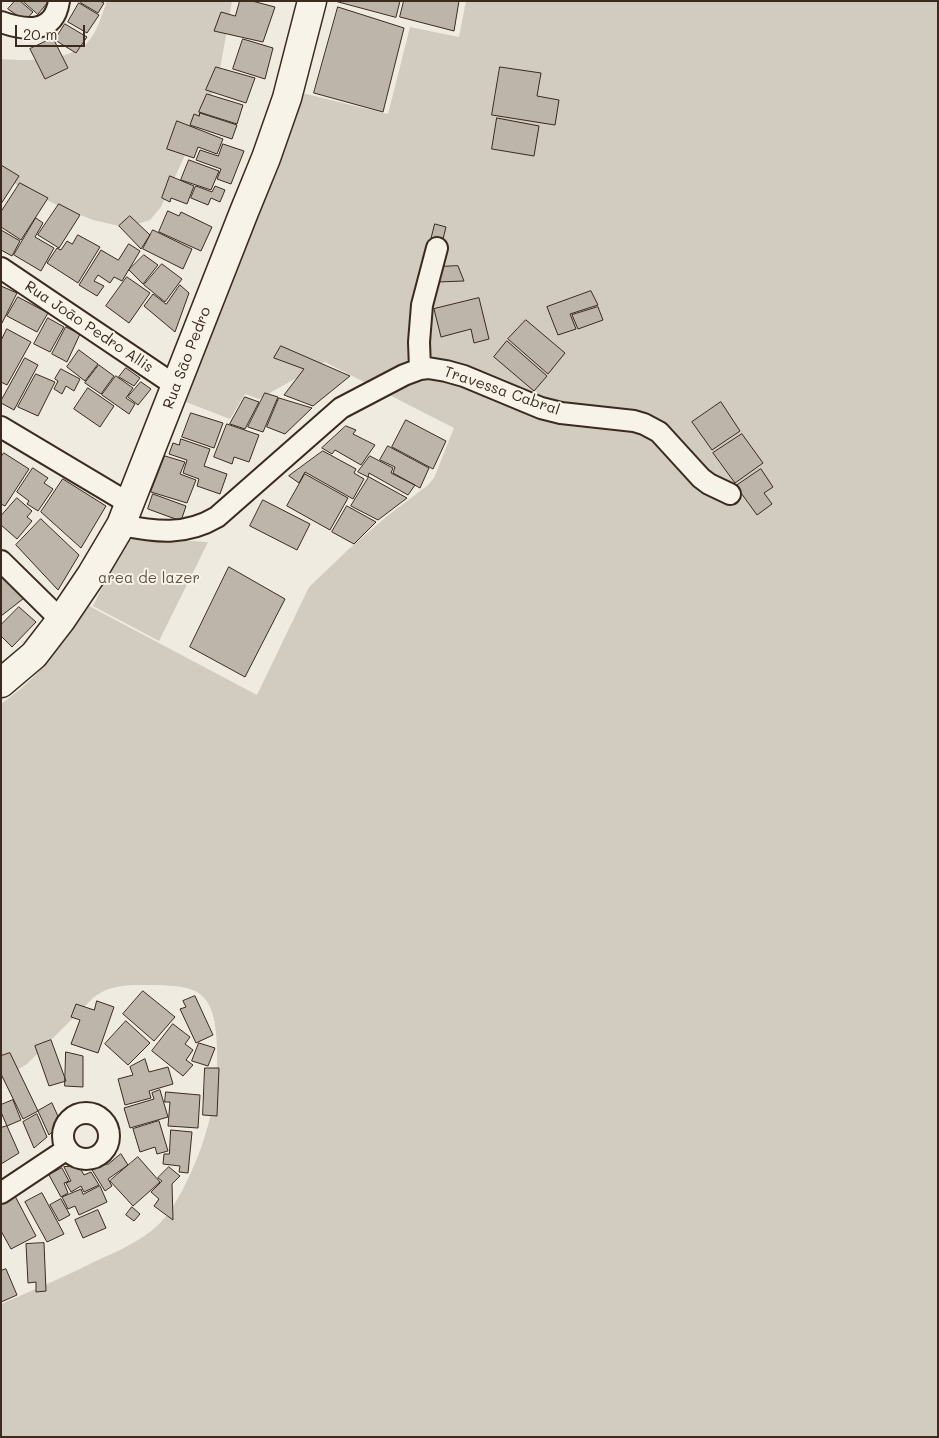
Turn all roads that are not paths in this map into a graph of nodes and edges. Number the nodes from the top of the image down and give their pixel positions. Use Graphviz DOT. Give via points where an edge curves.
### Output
graph roads {
  1 [pos="60,1"];
  2 [pos="312,1"];
  3 [pos="1,22"];
  4 [pos="437,248"];
  5 [pos="1,268"];
  6 [pos="420,369"];
  7 [pos="176,386"];
  8 [pos="1,427"];
  9 [pos="730,494"];
  10 [pos="126,515"];
  11 [pos="1,561"];
  12 [pos="61,620"];
  13 [pos="1,683"];
  14 [pos="67,1149"];
  15 [pos="1,1193"];
  1 -- 3 [label="street" via="56,16 40,27 25,28"];
  2 -- 7 [label="street, Rua São Pedro" via="287,98 266,158"];
  4 -- 6 [label="street" via="422,305"];
  5 -- 7 [label="street, Rua João Pedro Allis"];
  6 -- 9 [label="street, Travessa Cabral" via="437,369 464,376 528,404 561,413 644,424 659,432 701,478"];
  6 -- 10 [label="street, Travessa Cabral" via="341,408 208,523 190,529 156,530"];
  7 -- 10 [label="street, Rua São Pedro"];
  8 -- 10 [label="street"];
  10 -- 12 [label="street, Rua São Pedro"];
  11 -- 12 [label="street"];
  12 -- 13 [label="street, Rua São Pedro" via="34,655"];
  14 -- 15 [label="street"];
}
